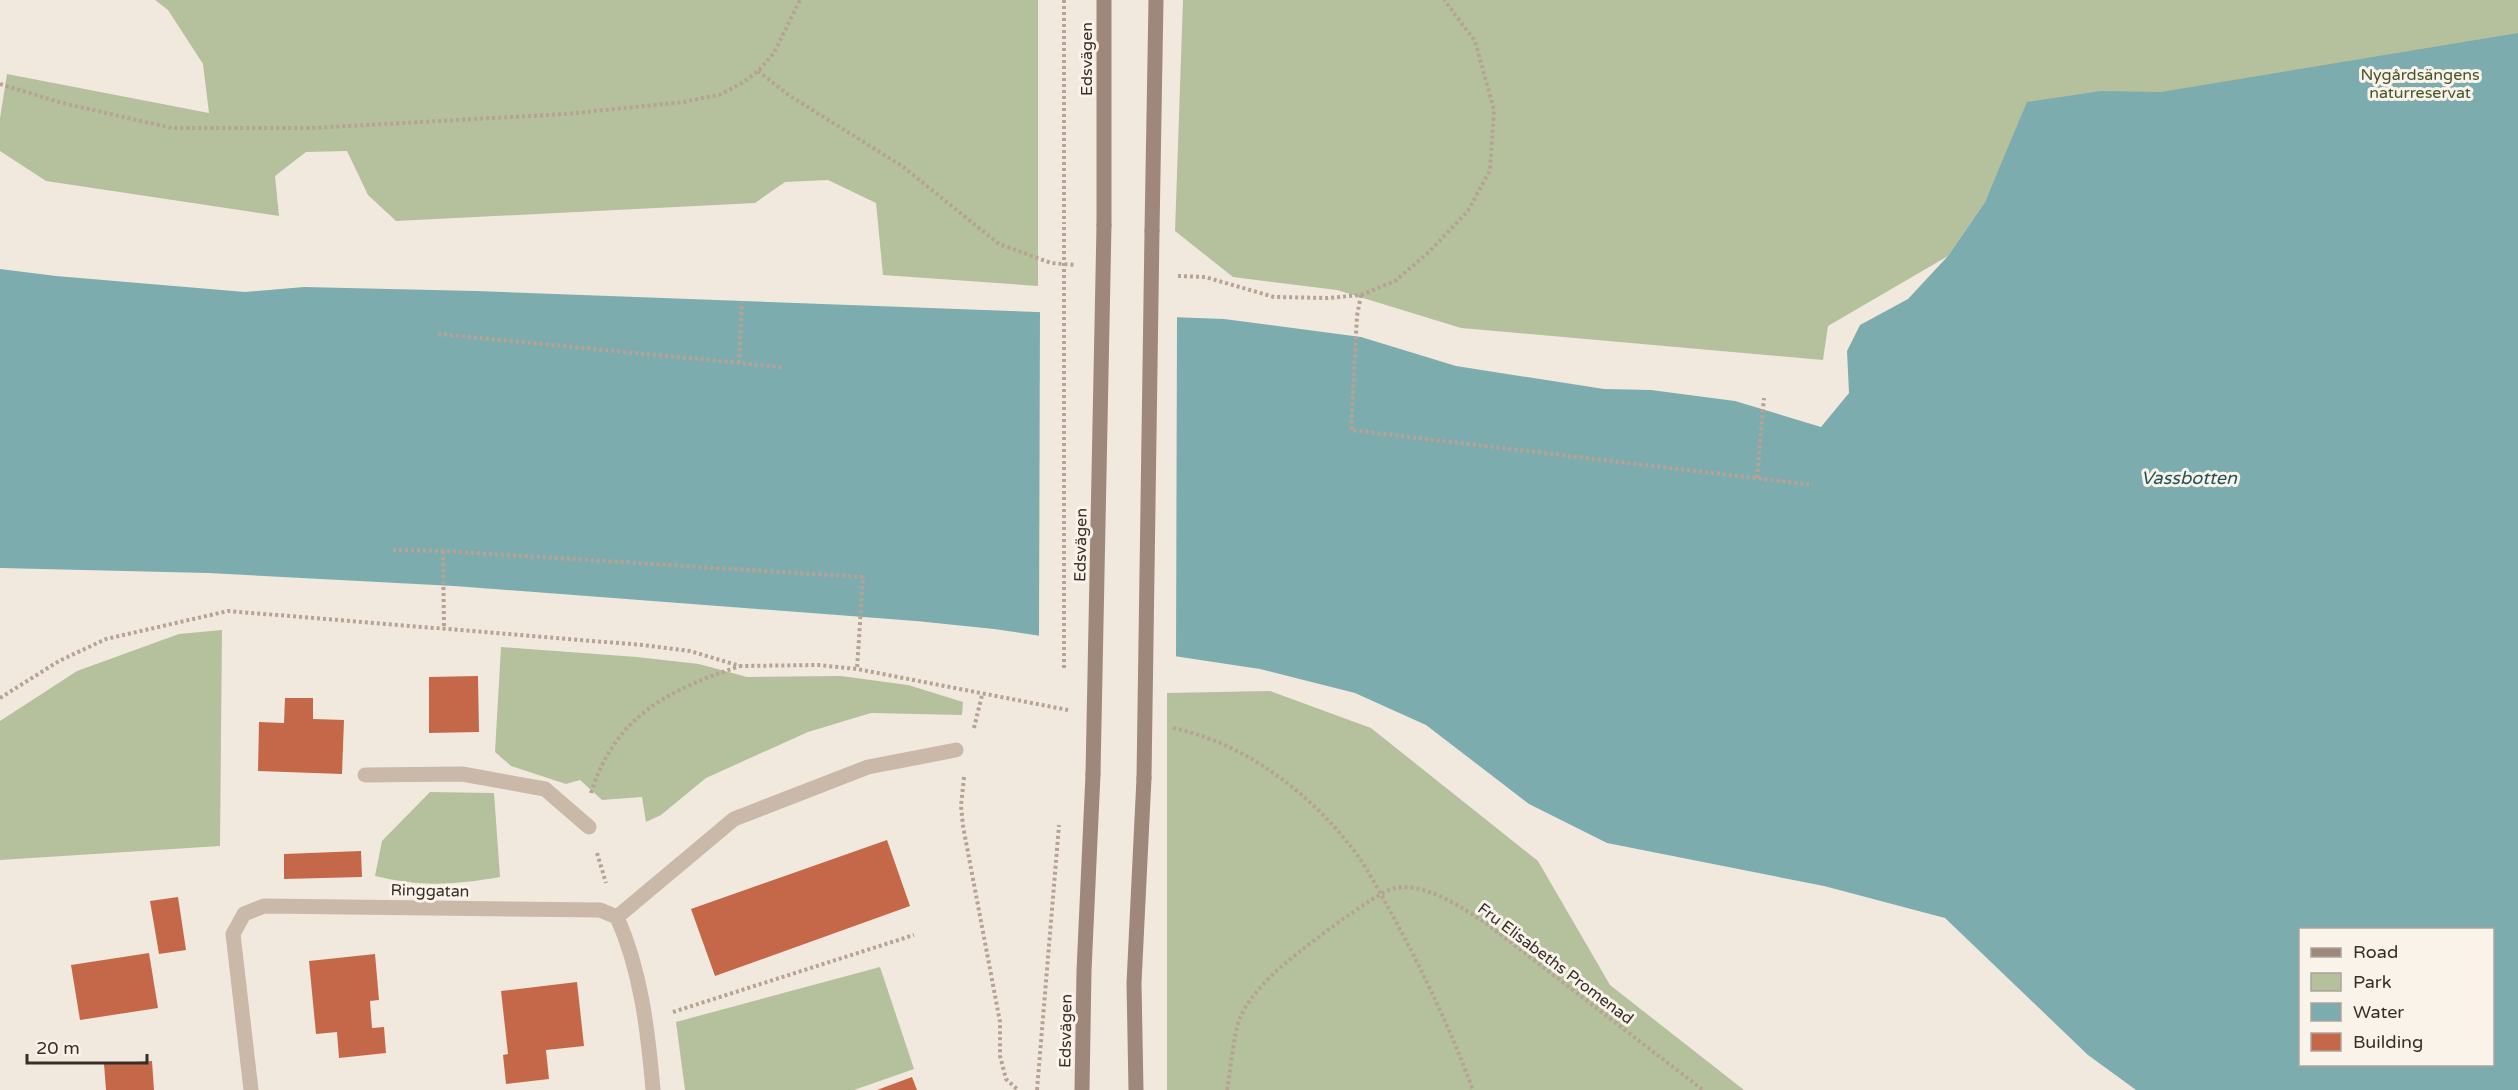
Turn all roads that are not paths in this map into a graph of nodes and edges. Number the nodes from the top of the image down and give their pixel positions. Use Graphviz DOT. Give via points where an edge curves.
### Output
graph roads {
  1 [pos="1104,0"];
  2 [pos="1156,0"];
  3 [pos="956,750"];
  4 [pos="365,775"];
  5 [pos="589,827"];
  6 [pos="617,917"];
  7 [pos="251,1090"];
  8 [pos="653,1090"];
  9 [pos="1082,1090"];
  10 [pos="1136,1090"];
  1 -- 9 [label="main road, Edsvägen, bridge" via="1104,225 1093,774"];
  2 -- 10 [label="main road, bridge" via="1144,778 1134,983"];
  3 -- 6 [label="street" via="868,767 734,819"];
  4 -- 5 [label="street" via="462,774 545,789"];
  6 -- 7 [label="street, Ringgatan" via="600,910 264,906 244,914 233,934"];
  6 -- 8 [label="street" via="626,937 646,1020"];
}
